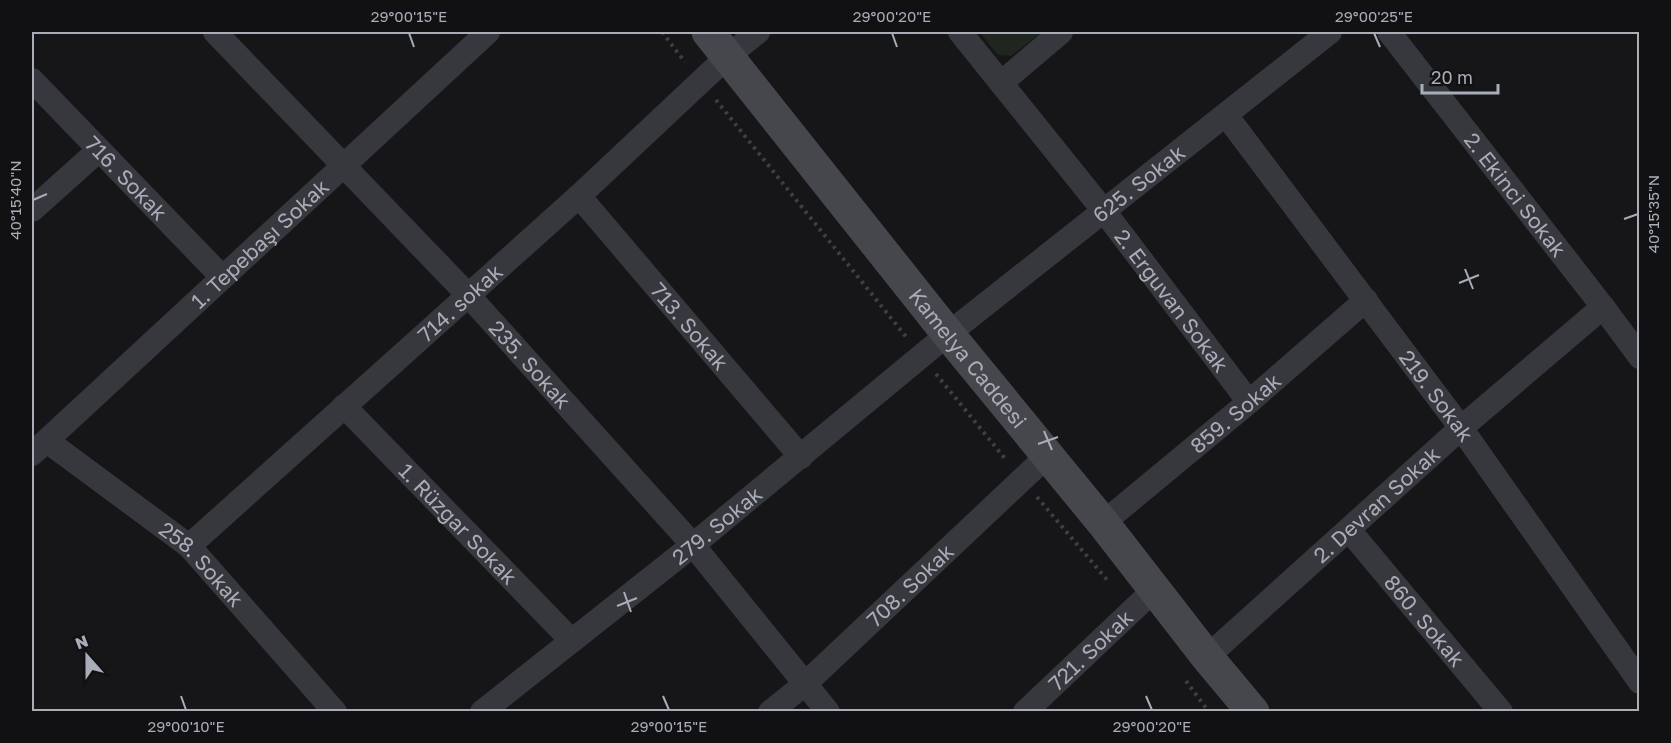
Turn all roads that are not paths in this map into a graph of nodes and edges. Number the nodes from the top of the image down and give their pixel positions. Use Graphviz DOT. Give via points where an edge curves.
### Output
graph roads {
  1 [pos="215,32"];
  2 [pos="758,32"];
  3 [pos="960,32"];
  4 [pos="1061,32"];
  5 [pos="1330,32"];
  6 [pos="1389,32"];
  7 [pos="474,37"];
  8 [pos="718,44"];
  9 [pos="32,80"];
  10 [pos="1000,83"];
  11 [pos="1227,115"];
  12 [pos="99,150"];
  13 [pos="343,165"];
  14 [pos="579,196"];
  15 [pos="32,210"];
  16 [pos="1104,211"];
  17 [pos="222,277"];
  18 [pos="468,295"];
  19 [pos="1366,300"];
  20 [pos="1603,307"];
  21 [pos="948,334"];
  22 [pos="1640,357"];
  23 [pos="1249,402"];
  24 [pos="344,406"];
  25 [pos="1461,428"];
  26 [pos="39,448"];
  27 [pos="1047,456"];
  28 [pos="801,457"];
  29 [pos="1103,523"];
  30 [pos="1349,530"];
  31 [pos="693,545"];
  32 [pos="189,546"];
  33 [pos="1155,589"];
  34 [pos="572,641"];
  35 [pos="1207,657"];
  36 [pos="1640,682"];
  37 [pos="805,684"];
  38 [pos="335,711"];
  39 [pos="482,711"];
  40 [pos="770,711"];
  41 [pos="828,711"];
  42 [pos="1025,711"];
  43 [pos="1253,711"];
  44 [pos="1501,711"];
  1 -- 13 [label="street, 235. Sokak"];
  2 -- 8 [label="street, 714. sokak"];
  3 -- 10 [label="street, 2. Erguvan Sokak"];
  4 -- 10 [label="street"];
  5 -- 11 [label="street, 625. Sokak"];
  6 -- 20 [label="street, 2. Ekinci Sokak"];
  7 -- 13 [label="street, 1. Tepebaşı Sokak"];
  8 -- 14 [label="street, 714. sokak"];
  8 -- 21 [label="main road, Kamelya Caddesi"];
  9 -- 12 [label="street, 716. Sokak"];
  10 -- 16 [label="street, 2. Erguvan Sokak"];
  11 -- 16 [label="street, 625. Sokak"];
  11 -- 19 [label="street, 219. Sokak"];
  12 -- 15 [label="street"];
  12 -- 17 [label="street, 716. Sokak"];
  13 -- 17 [label="street, 1. Tepebaşı Sokak"];
  13 -- 18 [label="street, 235. Sokak"];
  14 -- 18 [label="street, 714. sokak"];
  14 -- 28 [label="street, 713. Sokak"];
  16 -- 21 [label="street, 625. Sokak"];
  16 -- 23 [label="street, 2. Erguvan Sokak"];
  17 -- 26 [label="street, 1. Tepebaşı Sokak"];
  18 -- 24 [label="street, 714. sokak"];
  18 -- 31 [label="street, 235. Sokak"];
  19 -- 23 [label="street, 859. Sokak"];
  19 -- 25 [label="street, 219. Sokak"];
  20 -- 22 [label="street, 2. Ekinci Sokak"];
  20 -- 25 [label="street, 2. Devran Sokak"];
  21 -- 27 [label="main road, Kamelya Caddesi"];
  21 -- 28 [label="street, 279. Sokak"];
  23 -- 29 [label="street, 859. Sokak"];
  24 -- 32 [label="street, 714. sokak"];
  24 -- 34 [label="street, 1. Rüzgar Sokak"];
  25 -- 30 [label="street, 2. Devran Sokak"];
  25 -- 36 [label="street, 219. Sokak"];
  26 -- 32 [label="street, 258. Sokak"];
  27 -- 29 [label="main road, Kamelya Caddesi"];
  27 -- 37 [label="street, 708. Sokak"];
  28 -- 31 [label="street, 279. Sokak"];
  29 -- 33 [label="main road, Kamelya Caddesi"];
  30 -- 35 [label="street, 2. Devran Sokak"];
  30 -- 44 [label="street, 860. Sokak"];
  31 -- 34 [label="street, 279. Sokak"];
  31 -- 37 [label="street, 235. Sokak"];
  32 -- 38 [label="street, 258. Sokak"];
  33 -- 35 [label="main road, Kamelya Caddesi"];
  33 -- 42 [label="street, 721. Sokak"];
  34 -- 39 [label="street, 279. Sokak"];
  35 -- 43 [label="main road, Kamelya Caddesi"];
  37 -- 40 [label="street, 708. Sokak"];
  37 -- 41 [label="street, 235. Sokak"];
}
